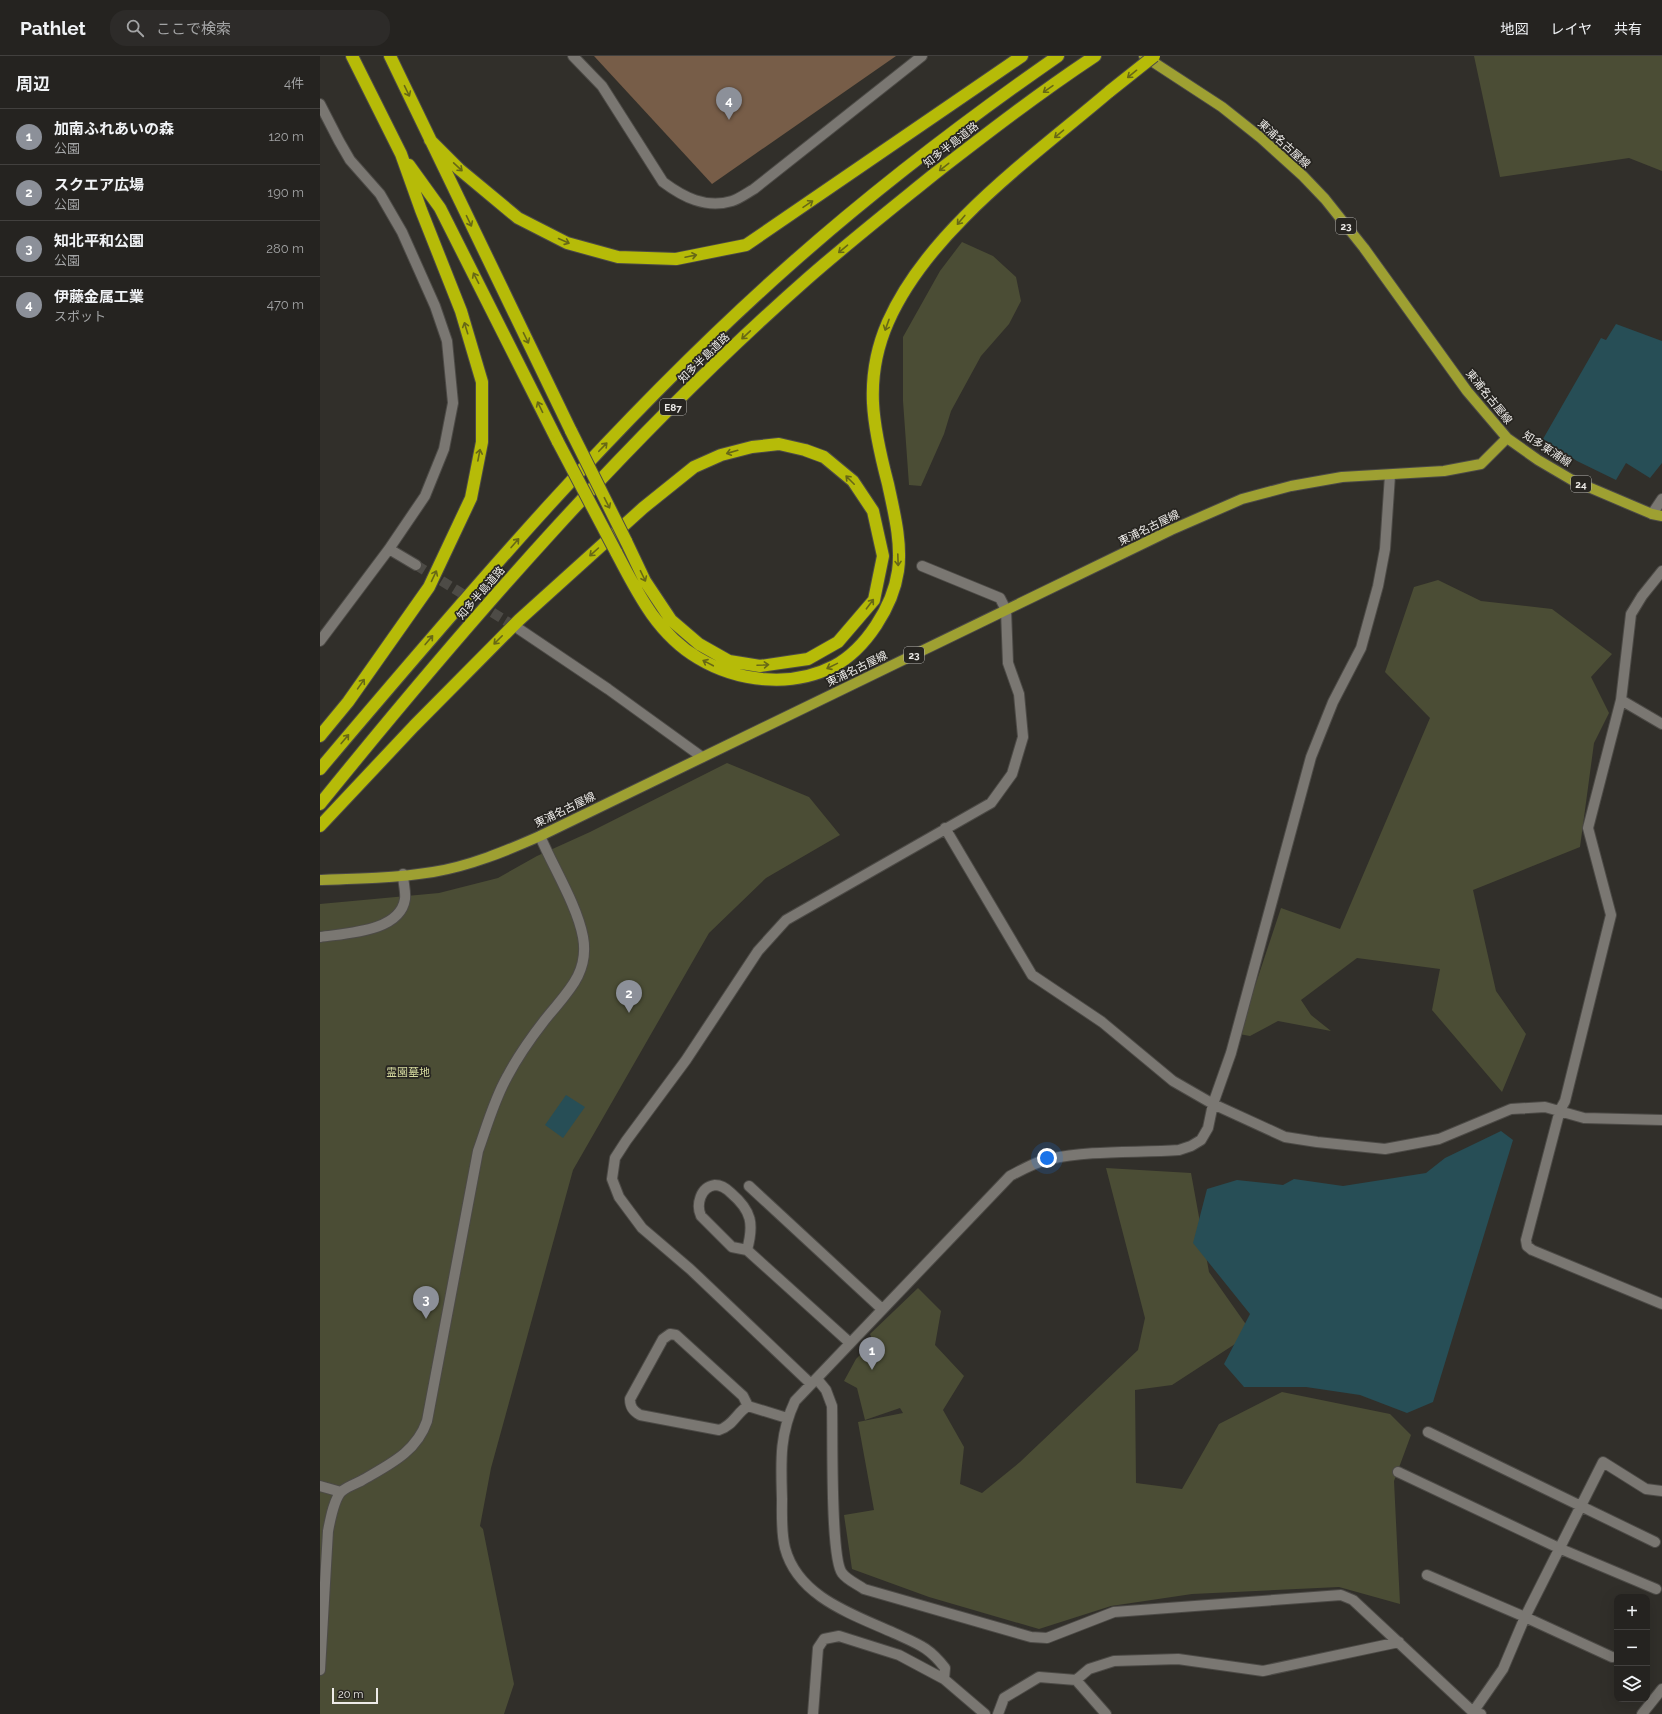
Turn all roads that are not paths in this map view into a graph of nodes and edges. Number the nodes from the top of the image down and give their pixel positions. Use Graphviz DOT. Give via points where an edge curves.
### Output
graph roads {
  1 [pos="352,56"];
  2 [pos="390,56"];
  3 [pos="573,56"];
  4 [pos="922,56"];
  5 [pos="1022,56"];
  6 [pos="1058,56"];
  7 [pos="1095,56"];
  8 [pos="1144,56"];
  9 [pos="1154,56"];
  10 [pos="320,104"];
  11 [pos="430,140"];
  12 [pos="401,154"];
  13 [pos="1507,438"];
  14 [pos="1390,475"];
  15 [pos="1662,499"];
  16 [pos="1657,515"];
  17 [pos="389,549"];
  18 [pos="416,565"];
  19 [pos="922,566"];
  20 [pos="1662,572"];
  21 [pos="1006,610"];
  22 [pos="519,629"];
  23 [pos="320,641"];
  24 [pos="1621,700"];
  25 [pos="1662,724"];
  26 [pos="320,736"];
  27 [pos="702,757"];
  28 [pos="320,769"];
  29 [pos="320,804"];
  30 [pos="320,826"];
  31 [pos="945,828"];
  32 [pos="540,836"];
  33 [pos="403,874"];
  34 [pos="320,880"];
  35 [pos="320,937"];
  36 [pos="1213,1104"];
  37 [pos="1560,1110"];
  38 [pos="1662,1120"];
  39 [pos="749,1186"];
  40 [pos="747,1250"];
  41 [pos="1662,1304"];
  42 [pos="882,1309"];
  43 [pos="849,1342"];
  44 [pos="814,1381"];
  45 [pos="748,1406"];
  46 [pos="787,1418"];
  47 [pos="1428,1432"];
  48 [pos="1398,1472"];
  49 [pos="320,1486"];
  50 [pos="1662,1491"];
  51 [pos="341,1492"];
  52 [pos="1581,1505"];
  53 [pos="1655,1542"];
  54 [pos="1561,1548"];
  55 [pos="1427,1574"];
  56 [pos="1656,1589"];
  57 [pos="1525,1617"];
  58 [pos="1399,1642"];
  59 [pos="1612,1657"];
  60 [pos="320,1670"];
  61 [pos="944,1679"];
  62 [pos="1076,1680"];
  63 [pos="1662,1689"];
  64 [pos="1477,1713"];
  65 [pos="813,1714"];
  66 [pos="985,1714"];
  67 [pos="998,1714"];
  68 [pos="1106,1714"];
  69 [pos="1642,1714"];
  1 -- 12 [label="highway"];
  2 -- 11 [label="highway, one-way"];
  3 -- 4 [label="street" via="602,86 663,182 678,194 692,200 719,203 733,201 754,189"];
  11 -- 5 [label="highway, one-way" via="459,169 518,218 567,243 618,257 676,260 746,245"];
  28 -- 6 [label="highway, 知多半島道路 / E87, one-way" via="440,627 555,498 709,340 792,263 894,177 984,108"];
  7 -- 29 [label="highway, 知多半島道路 / E87, one-way" via="1031,100 907,196 807,279 722,358 568,515 395,713"];
  8 -- 13 [label="main road, 東浦名古屋線 / 23" via="1222,107 1261,138 1325,199 1364,248 1467,391"];
  9 -- 12 [label="highway, one-way, bridge" via="970,210 908,283 887,324 873,372 873,420 897,522 898,571 890,600 879,622 864,642 835,666 799,678 768,680 716,668 697,658 675,641 658,623 643,603 558,442 440,208"];
  10 -- 17 [label="street" via="350,160 380,194 402,232 435,306 446,341 453,403 444,449 425,496"];
  11 -- 30 [label="highway, one-way, bridge" via="571,430 626,541 645,581 671,620 699,644 729,661 760,666 808,659 838,642 874,600 883,556 873,511 853,481 824,458 779,444 752,447 694,467 643,508 519,620"];
  26 -- 12 [label="highway, one-way" via="348,702 429,587 471,498 482,442 482,382 478,367 461,311"];
  13 -- 14 [label="main road, 東浦名古屋線 / 23" via="1481,464 1444,471"];
  13 -- 16 [label="main road, 知多東浦線 / 24" via="1572,480"];
  14 -- 21 [label="main road, 東浦名古屋線 / 23" via="1313,482 1242,499 1171,530"];
  14 -- 36 [label="street" via="1385,549 1363,642 1311,757 1231,1053"];
  15 -- 16 [label="street"];
  17 -- 18 [label="street"];
  17 -- 23 [label="street"];
  19 -- 21 [label="street" via="1000,598"];
  20 -- 24 [label="street" via="1631,614"];
  21 -- 27 [label="main road, 東浦名古屋線 / 23"];
  21 -- 31 [label="street" via="1008,663 1019,694 1022,712 1022,736 1012,774 991,803"];
  22 -- 27 [label="street"];
  24 -- 25 [label="street"];
  24 -- 37 [label="street" via="1588,828 1610,915 1565,1101"];
  27 -- 32 [label="main road, 東浦名古屋線 / 23"];
  31 -- 36 [label="street" via="1032,975 1102,1022 1173,1081"];
  31 -- 44 [label="street" via="786,920 775,930 615,1158 612,1179 619,1198 642,1228"];
  32 -- 33 [label="main road, 東浦名古屋線 / 23" via="501,854 433,872"];
  32 -- 51 [label="street" via="575,913 583,937 584,954 579,972 571,990 528,1042 506,1078 480,1144 427,1421 422,1434 407,1452 396,1460"];
  33 -- 34 [label="main road, 東浦名古屋線 / 23"];
  33 -- 35 [label="street" via="405,900 392,921 381,927"];
  36 -- 37 [label="street" via="1285,1137 1385,1149 1439,1139 1511,1109"];
  36 -- 42 [label="street" via="1208,1128 1201,1140 1191,1146 1179,1150 1049,1159 1010,1176"];
  37 -- 38 [label="street" via="1584,1118"];
  37 -- 41 [label="street" via="1526,1240 1527,1246"];
  39 -- 42 [label="street"];
  40 -- 40 [label="street" via="732,1247 701,1216 698,1210 700,1197 706,1189 715,1185 725,1187 748,1210 751,1234"];
  40 -- 43 [label="street"];
  42 -- 43 [label="street"];
  43 -- 44 [label="street"];
  44 -- 46 [label="street" via="795,1401"];
  44 -- 58 [label="street" via="826,1390 832,1406 834,1538 837,1561 841,1572 864,1589 1046,1638 1114,1612 1341,1595 1353,1600"];
  45 -- 45 [label="street" via="743,1396 682,1340 670,1334 663,1339 630,1399 634,1412 640,1415 719,1430 730,1425"];
  45 -- 46 [label="street"];
  46 -- 61 [label="street" via="781,1446 783,1534 785,1548 798,1574 808,1588 838,1607 933,1653 945,1668"];
  47 -- 52 [label="street"];
  48 -- 54 [label="street"];
  49 -- 51 [label="street"];
  50 -- 52 [label="street" via="1646,1489 1603,1462"];
  51 -- 60 [label="street" via="331,1514 328,1531"];
  52 -- 53 [label="street"];
  52 -- 54 [label="street"];
  54 -- 56 [label="street"];
  54 -- 57 [label="street"];
  55 -- 57 [label="street"];
  57 -- 59 [label="street"];
  57 -- 64 [label="street" via="1503,1669"];
  58 -- 62 [label="street" via="1263,1671 1178,1658 1114,1661 1089,1669"];
  58 -- 64 [label="street"];
  61 -- 65 [label="street" via="898,1655 839,1636 824,1639 818,1648"];
  61 -- 66 [label="street"];
  62 -- 67 [label="street" via="1039,1677 1004,1698"];
  62 -- 68 [label="street"];
  63 -- 69 [label="street"];
}
